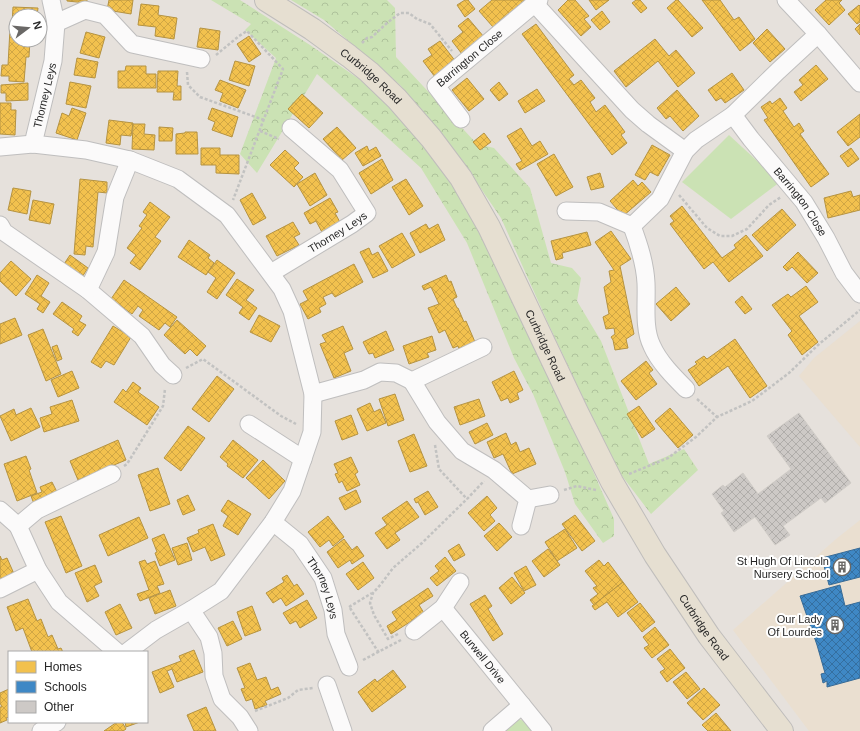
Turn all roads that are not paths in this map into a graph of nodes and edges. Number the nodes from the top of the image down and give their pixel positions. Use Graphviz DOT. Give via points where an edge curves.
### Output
graph roads {
  1 [pos="51,0"];
  2 [pos="266,0"];
  3 [pos="786,0"];
  4 [pos="537,2"];
  5 [pos="56,23"];
  6 [pos="818,34"];
  7 [pos="193,57"];
  8 [pos="860,83"];
  9 [pos="733,115"];
  10 [pos="461,119"];
  11 [pos="291,128"];
  12 [pos="33,144"];
  13 [pos="0,147"];
  14 [pos="685,151"];
  15 [pos="130,160"];
  16 [pos="566,211"];
  17 [pos="0,225"];
  18 [pos="632,226"];
  19 [pos="271,273"];
  20 [pos="88,290"];
  21 [pos="860,294"];
  22 [pos="483,347"];
  23 [pos="168,370"];
  24 [pos="412,381"];
  25 [pos="686,389"];
  26 [pos="313,394"];
  27 [pos="249,424"];
  28 [pos="303,459"];
  29 [pos="112,474"];
  30 [pos="550,495"];
  31 [pos="528,499"];
  32 [pos="0,510"];
  33 [pos="273,522"];
  34 [pos="18,526"];
  35 [pos="521,526"];
  36 [pos="38,570"];
  37 [pos="460,582"];
  38 [pos="0,589"];
  39 [pos="443,608"];
  40 [pos="191,610"];
  41 [pos="406,633"];
  42 [pos="116,651"];
  43 [pos="128,651"];
  44 [pos="349,667"];
  45 [pos="327,686"];
  46 [pos="522,706"];
  47 [pos="56,723"];
  48 [pos="244,724"];
  49 [pos="41,731"];
  50 [pos="343,731"];
  51 [pos="492,731"];
  52 [pos="543,731"];
  53 [pos="782,731"];
  1 -- 5 [label="street, Thorney Leys"];
  2 -- 53 [label="main road, Curbridge Road" via="349,56 397,99 461,178 489,227 612,482 655,555 709,636"];
  3 -- 6 [label="street"];
  4 -- 10 [label="street, Barrington Close" via="436,86"];
  4 -- 14 [label="street, Barrington Close" via="632,110"];
  5 -- 7 [label="street" via="85,10 105,15 132,44"];
  5 -- 12 [label="street, Thorney Leys" via="53,61"];
  6 -- 8 [label="street"];
  6 -- 9 [label="street"];
  9 -- 14 [label="street" via="696,140"];
  9 -- 21 [label="street, Barrington Close" via="804,202 844,273"];
  11 -- 19 [label="street, Thorney Leys" via="340,170 367,213"];
  12 -- 13 [label="street, Thorney Leys"];
  12 -- 15 [label="street, Thorney Leys" via="86,150"];
  14 -- 18 [label="street" via="660,199"];
  15 -- 19 [label="street, Thorney Leys" via="178,179 227,215"];
  15 -- 20 [label="street" via="115,197 106,252"];
  16 -- 18 [label="street" via="599,212"];
  17 -- 20 [label="street" via="4,232"];
  18 -- 25 [label="street" via="646,281 648,336 652,346"];
  19 -- 26 [label="street, Thorney Leys" via="292,311"];
  20 -- 23 [label="street" via="142,336"];
  22 -- 24 [label="street"];
  24 -- 26 [label="street" via="396,373 380,372 364,380"];
  24 -- 31 [label="street" via="437,422 462,451 494,470"];
  26 -- 28 [label="street, Thorney Leys" via="312,432"];
  27 -- 28 [label="street"];
  28 -- 33 [label="street, Thorney Leys" via="292,491"];
  29 -- 34 [label="street" via="36,510"];
  30 -- 31 [label="street"];
  31 -- 35 [label="street"];
  32 -- 34 [label="street"];
  33 -- 40 [label="street, Thorney Leys" via="221,591"];
  33 -- 44 [label="street, Thorney Leys" via="300,544 323,578 333,610 336,634"];
  34 -- 36 [label="street"];
  36 -- 38 [label="street"];
  36 -- 42 [label="street" via="59,602"];
  37 -- 39 [label="street"];
  39 -- 41 [label="street"];
  39 -- 46 [label="street, Burwell Drive"];
  40 -- 43 [label="street, Thorney Leys" via="156,630"];
  40 -- 48 [label="street" via="209,637 214,676 222,699"];
  45 -- 50 [label="street"];
  46 -- 51 [label="street"];
  46 -- 52 [label="street, Burwell Drive"];
  47 -- 49 [label="street"];
}
